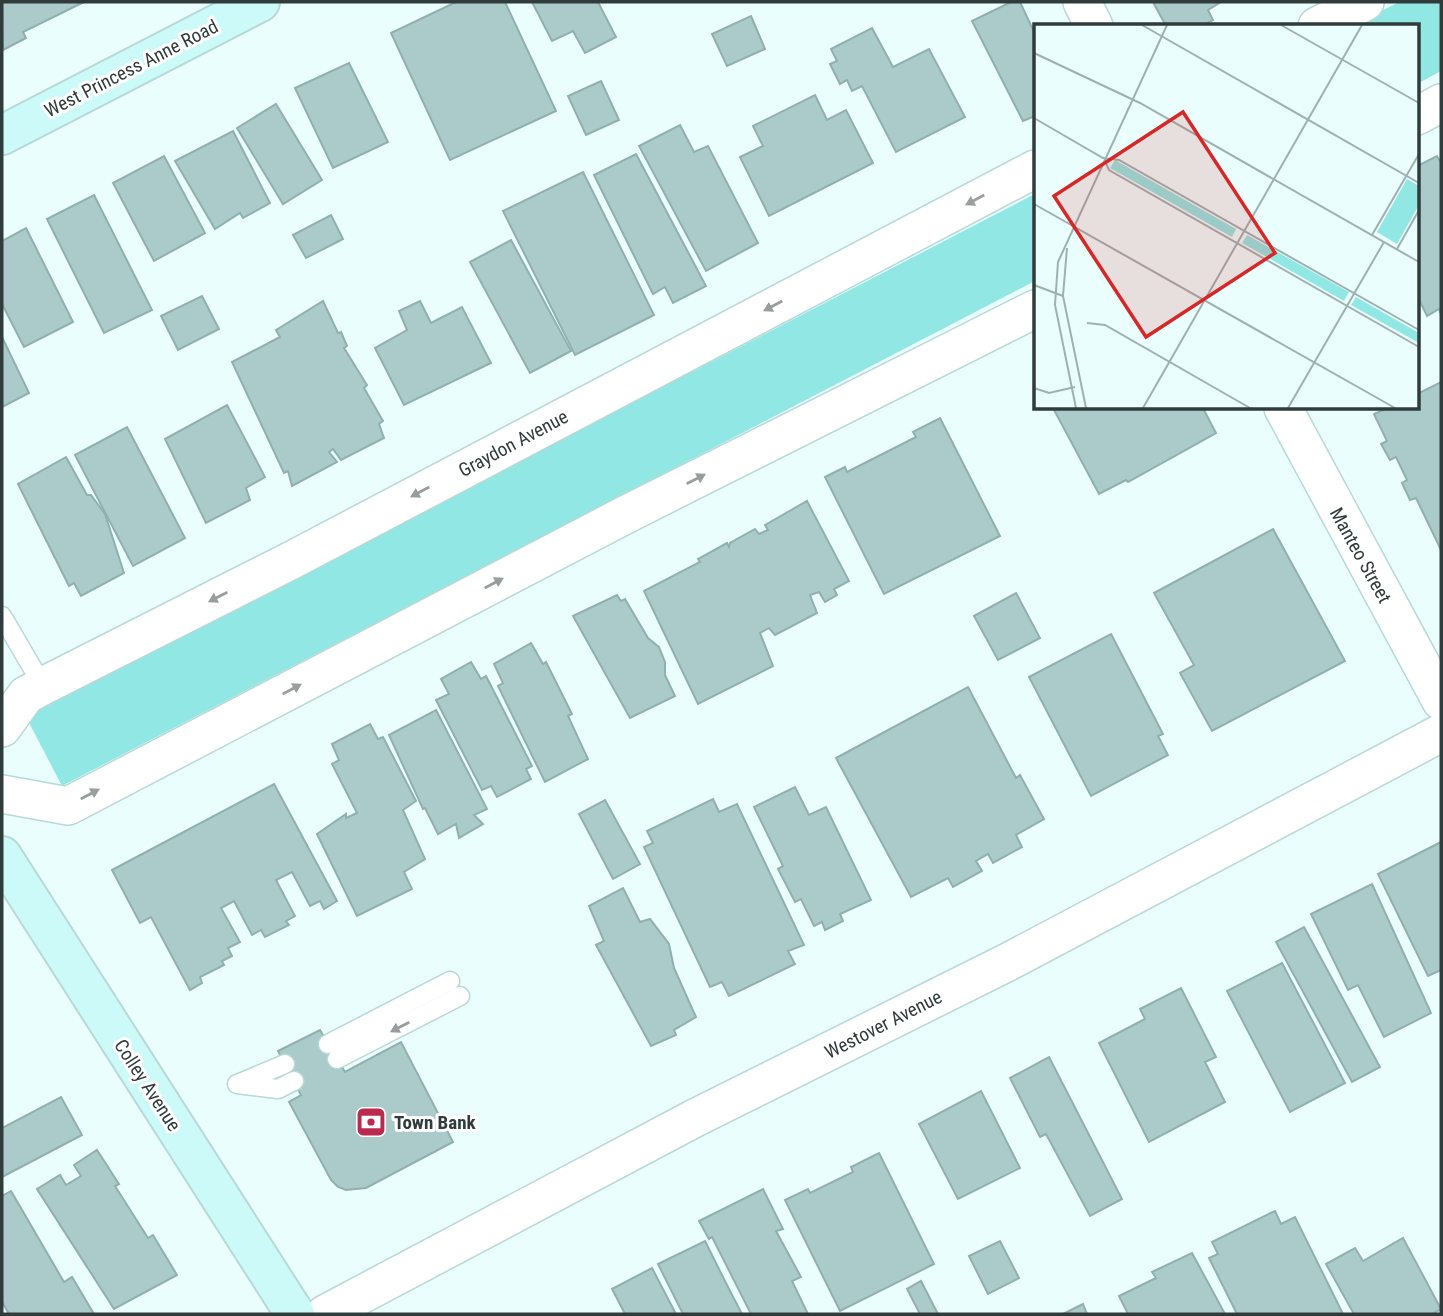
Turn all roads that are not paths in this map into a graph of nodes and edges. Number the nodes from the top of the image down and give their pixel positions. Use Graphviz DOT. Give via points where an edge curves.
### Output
graph roads {
  1 [pos="260,2"];
  2 [pos="1082,2"];
  3 [pos="1365,2"];
  4 [pos="1093,24"];
  5 [pos="1321,24"];
  6 [pos="1441,103"];
  7 [pos="1418,116"];
  8 [pos="5,124"];
  9 [pos="1034,170"];
  10 [pos="1034,310"];
  11 [pos="1284,410"];
  12 [pos="2,616"];
  13 [pos="43,686"];
  14 [pos="1441,701"];
  15 [pos="2,728"];
  16 [pos="1441,733"];
  17 [pos="2,794"];
  18 [pos="2,856"];
  19 [pos="450,981"];
  20 [pos="460,996"];
  21 [pos="285,1064"];
  22 [pos="294,1081"];
  23 [pos="295,1314"];
  24 [pos="325,1314"];
  1 -- 8 [label="main road, West Princess Anne Road"];
  2 -- 4 [label="street"];
  3 -- 5 [label="street"];
  6 -- 7 [label="street"];
  9 -- 13 [label="street, Graydon Avenue, one-way"];
  17 -- 10 [label="street, one-way" via="68,806 625,515"];
  11 -- 14 [label="street, Manteo Street"];
  12 -- 13 [label="lane"];
  13 -- 15 [label="street, Graydon Avenue" via="26,695"];
  16 -- 24 [label="street, Westover Avenue"];
  18 -- 23 [label="main road, Colley Avenue"];
  20 -- 19 [label="lane, one-way" via="333,1051"];
  21 -- 22 [label="lane" via="236,1084 278,1089"];
}
